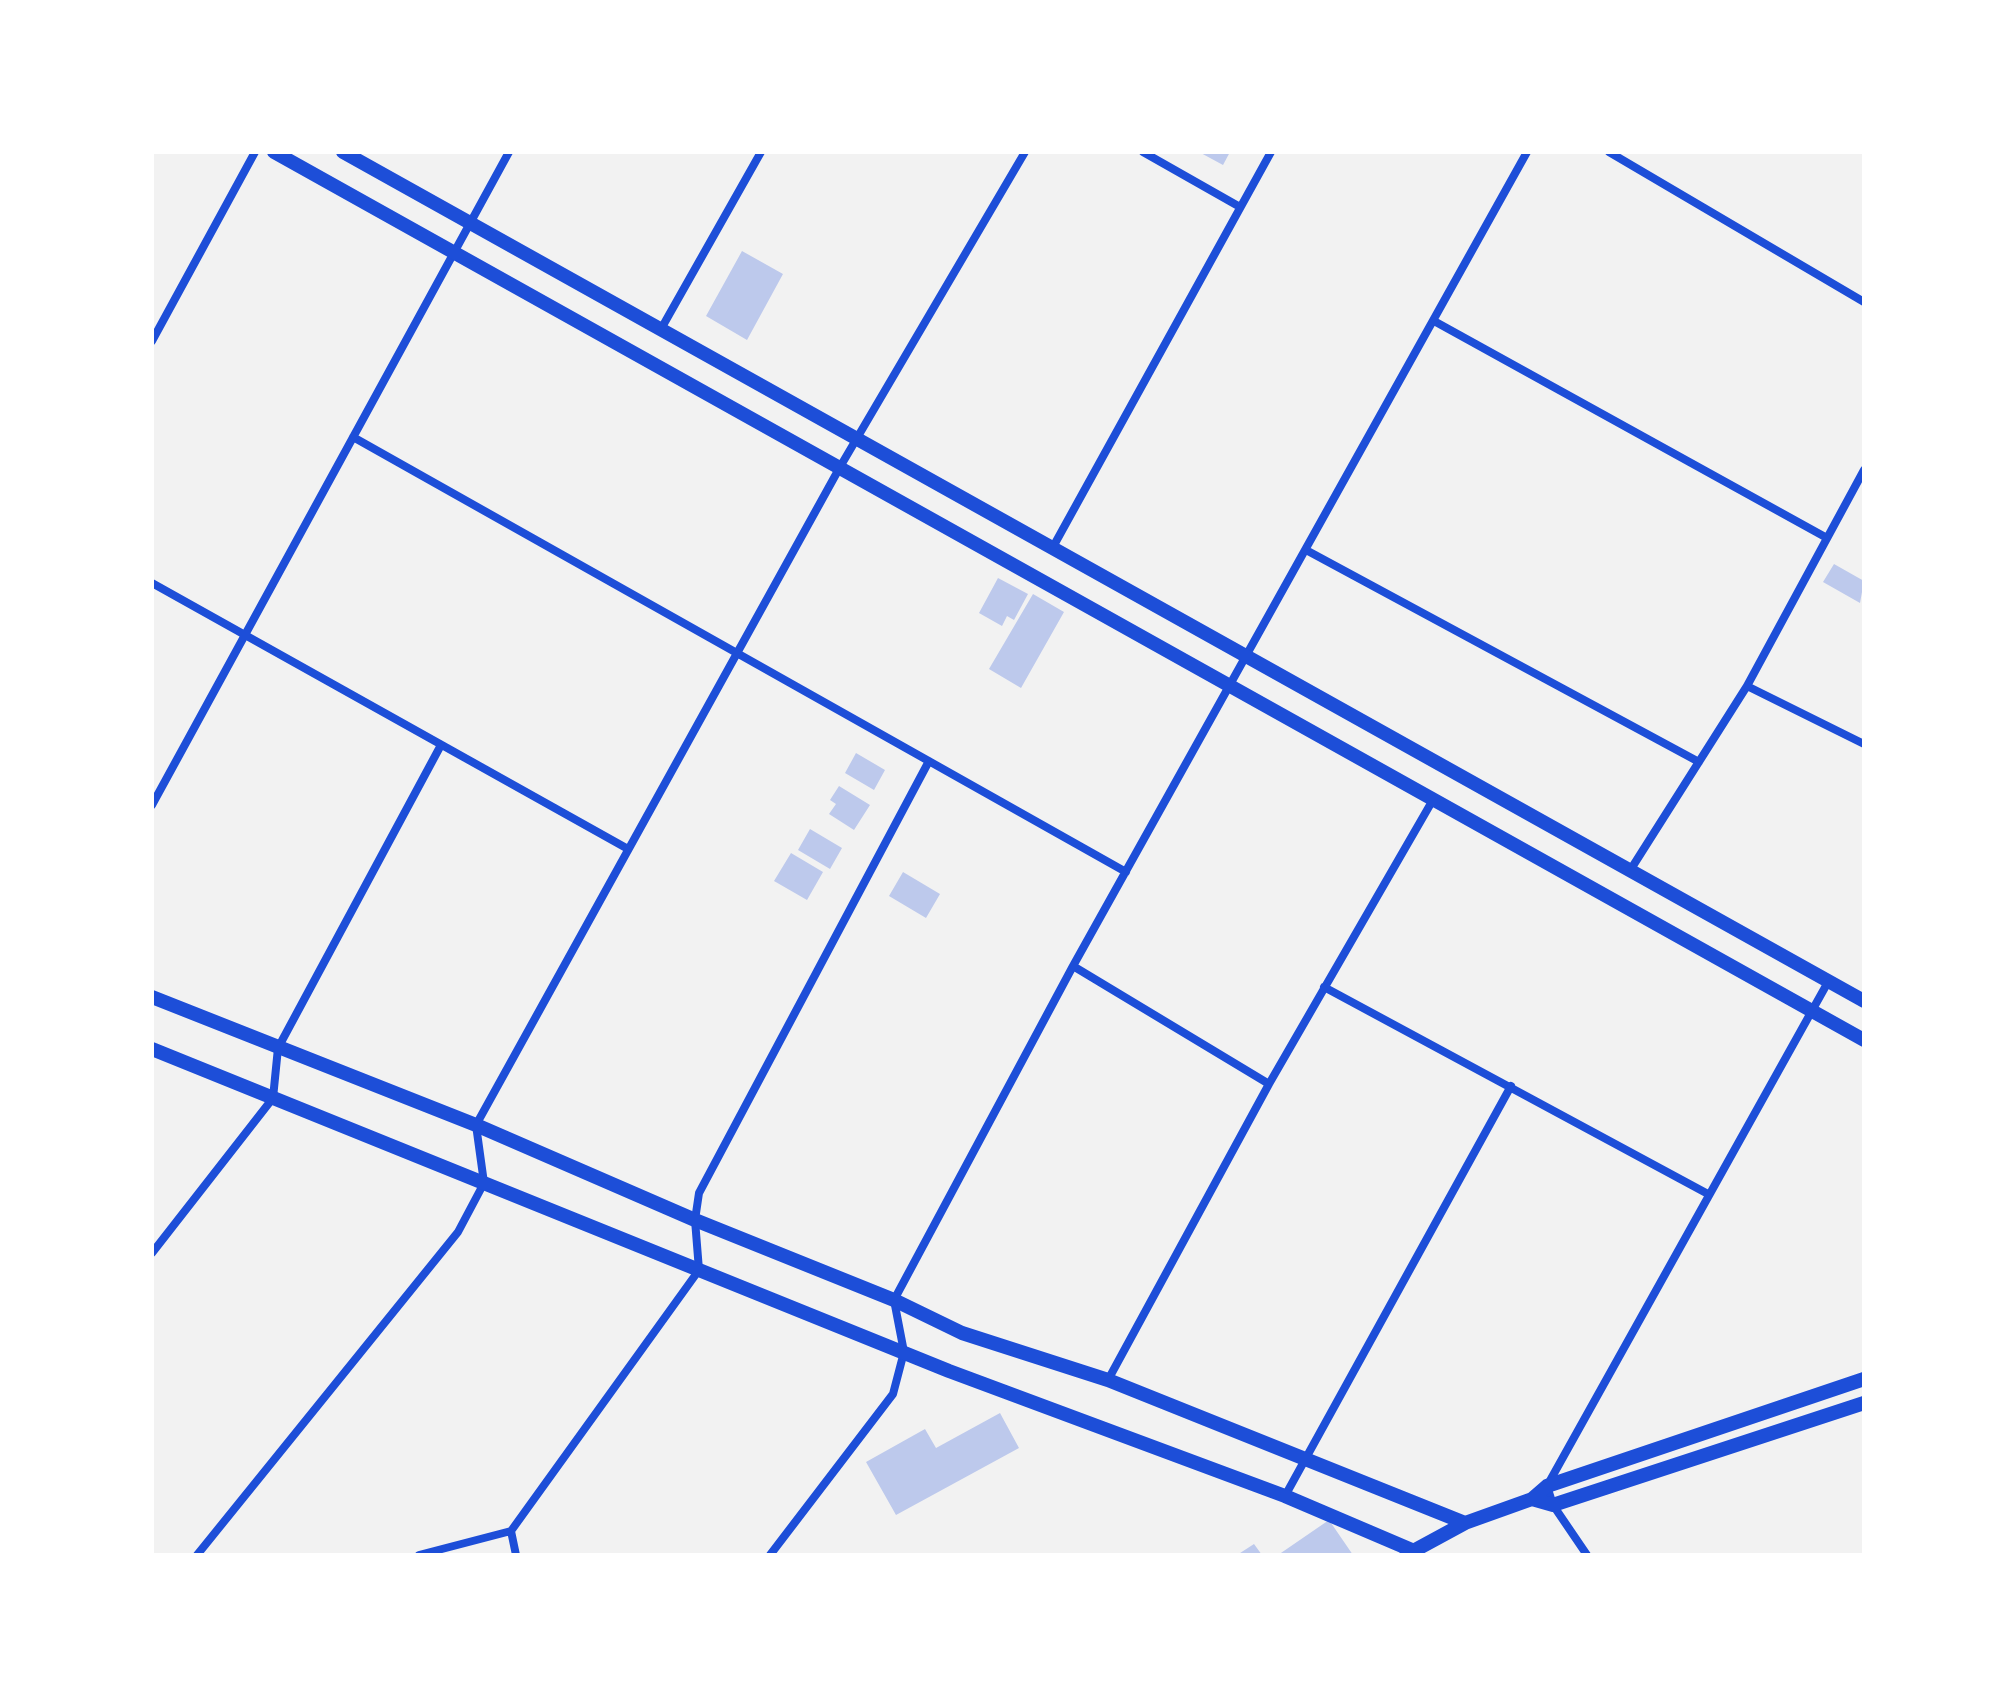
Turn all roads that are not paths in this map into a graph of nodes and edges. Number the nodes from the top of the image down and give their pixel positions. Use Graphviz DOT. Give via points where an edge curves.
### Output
graph roads {
  1 [pos="255,152"];
  2 [pos="274,152"];
  3 [pos="343,152"];
  4 [pos="509,152"];
  5 [pos="761,152"];
  6 [pos="1025,152"];
  7 [pos="1143,152"];
  8 [pos="1271,152"];
  9 [pos="1527,152"];
  10 [pos="1609,152"];
  11 [pos="1240,207"];
  12 [pos="470,223"];
  13 [pos="454,252"];
  14 [pos="1864,302"];
  15 [pos="1434,321"];
  16 [pos="661,329"];
  17 [pos="152,341"];
  18 [pos="353,437"];
  19 [pos="857,438"];
  20 [pos="840,467"];
  21 [pos="1864,470"];
  22 [pos="1827,538"];
  23 [pos="1053,547"];
  24 [pos="1306,550"];
  25 [pos="152,583"];
  26 [pos="245,635"];
  27 [pos="737,653"];
  28 [pos="1247,655"];
  29 [pos="1230,684"];
  30 [pos="1747,686"];
  31 [pos="1864,744"];
  32 [pos="441,745"];
  33 [pos="929,761"];
  34 [pos="1699,762"];
  35 [pos="1434,798"];
  36 [pos="152,805"];
  37 [pos="628,849"];
  38 [pos="1631,869"];
  39 [pos="1126,872"];
  40 [pos="1073,966"];
  41 [pos="1828,982"];
  42 [pos="1324,987"];
  43 [pos="152,997"];
  44 [pos="1864,1001"];
  45 [pos="1811,1011"];
  46 [pos="1864,1040"];
  47 [pos="278,1048"];
  48 [pos="152,1049"];
  49 [pos="1269,1084"];
  50 [pos="1511,1086"];
  51 [pos="273,1098"];
  52 [pos="476,1125"];
  53 [pos="484,1183"];
  54 [pos="1708,1194"];
  55 [pos="695,1220"];
  56 [pos="152,1253"];
  57 [pos="699,1270"];
  58 [pos="894,1300"];
  59 [pos="904,1352"];
  60 [pos="1864,1379"];
  61 [pos="1108,1380"];
  62 [pos="1864,1403"];
  63 [pos="1305,1456"];
  64 [pos="1547,1486"];
  65 [pos="1285,1496"];
  66 [pos="1532,1499"];
  67 [pos="1553,1505"];
  68 [pos="1465,1523"];
  69 [pos="511,1531"];
  70 [pos="1410,1553"];
  71 [pos="197,1555"];
  72 [pos="419,1555"];
  73 [pos="516,1555"];
  74 [pos="770,1555"];
  75 [pos="1587,1555"];
  1 -- 17 [label="street"];
  2 -- 13 [label="street"];
  3 -- 12 [label="street"];
  4 -- 12 [label="street"];
  5 -- 16 [label="street"];
  6 -- 19 [label="street"];
  7 -- 11 [label="street"];
  8 -- 11 [label="street"];
  9 -- 15 [label="street"];
  10 -- 14 [label="street"];
  11 -- 23 [label="street"];
  12 -- 13 [label="street"];
  12 -- 16 [label="street"];
  13 -- 18 [label="street"];
  13 -- 20 [label="street"];
  15 -- 22 [label="street"];
  15 -- 24 [label="street"];
  16 -- 19 [label="street"];
  18 -- 26 [label="street"];
  18 -- 27 [label="street"];
  19 -- 20 [label="street"];
  19 -- 23 [label="street"];
  20 -- 27 [label="street"];
  20 -- 29 [label="street"];
  21 -- 22 [label="street"];
  22 -- 30 [label="street"];
  23 -- 28 [label="street"];
  24 -- 28 [label="street"];
  24 -- 34 [label="street"];
  25 -- 26 [label="street"];
  26 -- 32 [label="street"];
  26 -- 36 [label="street"];
  27 -- 33 [label="street"];
  27 -- 37 [label="street"];
  28 -- 29 [label="street"];
  28 -- 38 [label="street"];
  29 -- 35 [label="street"];
  29 -- 39 [label="street"];
  30 -- 31 [label="street"];
  30 -- 34 [label="street"];
  32 -- 37 [label="street"];
  32 -- 47 [label="street"];
  33 -- 39 [label="street"];
  33 -- 55 [label="street" via="699,1193"];
  34 -- 38 [label="street"];
  35 -- 42 [label="street"];
  35 -- 45 [label="street"];
  37 -- 52 [label="street"];
  38 -- 41 [label="street"];
  39 -- 40 [label="street"];
  40 -- 49 [label="street"];
  40 -- 58 [label="street"];
  41 -- 44 [label="street"];
  41 -- 45 [label="street"];
  42 -- 49 [label="street"];
  42 -- 50 [label="street"];
  43 -- 47 [label="street"];
  45 -- 46 [label="street"];
  45 -- 54 [label="street"];
  47 -- 51 [label="street"];
  47 -- 52 [label="street"];
  48 -- 51 [label="street"];
  49 -- 61 [label="street"];
  50 -- 54 [label="street"];
  50 -- 63 [label="street"];
  51 -- 53 [label="street"];
  51 -- 56 [label="street"];
  52 -- 53 [label="street"];
  52 -- 55 [label="street"];
  53 -- 57 [label="street"];
  53 -- 71 [label="street" via="458,1232"];
  54 -- 64 [label="street"];
  55 -- 57 [label="street"];
  55 -- 58 [label="street"];
  57 -- 59 [label="street"];
  57 -- 69 [label="street"];
  58 -- 59 [label="street"];
  58 -- 61 [label="street" via="962,1333"];
  59 -- 65 [label="street"];
  59 -- 74 [label="street" via="893,1394"];
  60 -- 64 [label="street"];
  61 -- 63 [label="street"];
  62 -- 67 [label="street"];
  63 -- 65 [label="street"];
  63 -- 68 [label="street"];
  64 -- 66 [label="street"];
  64 -- 67 [label="street"];
  65 -- 70 [label="street"];
  66 -- 67 [label="street"];
  66 -- 68 [label="street"];
  67 -- 75 [label="street"];
  68 -- 70 [label="street"];
  69 -- 72 [label="street"];
  69 -- 73 [label="street"];
}
